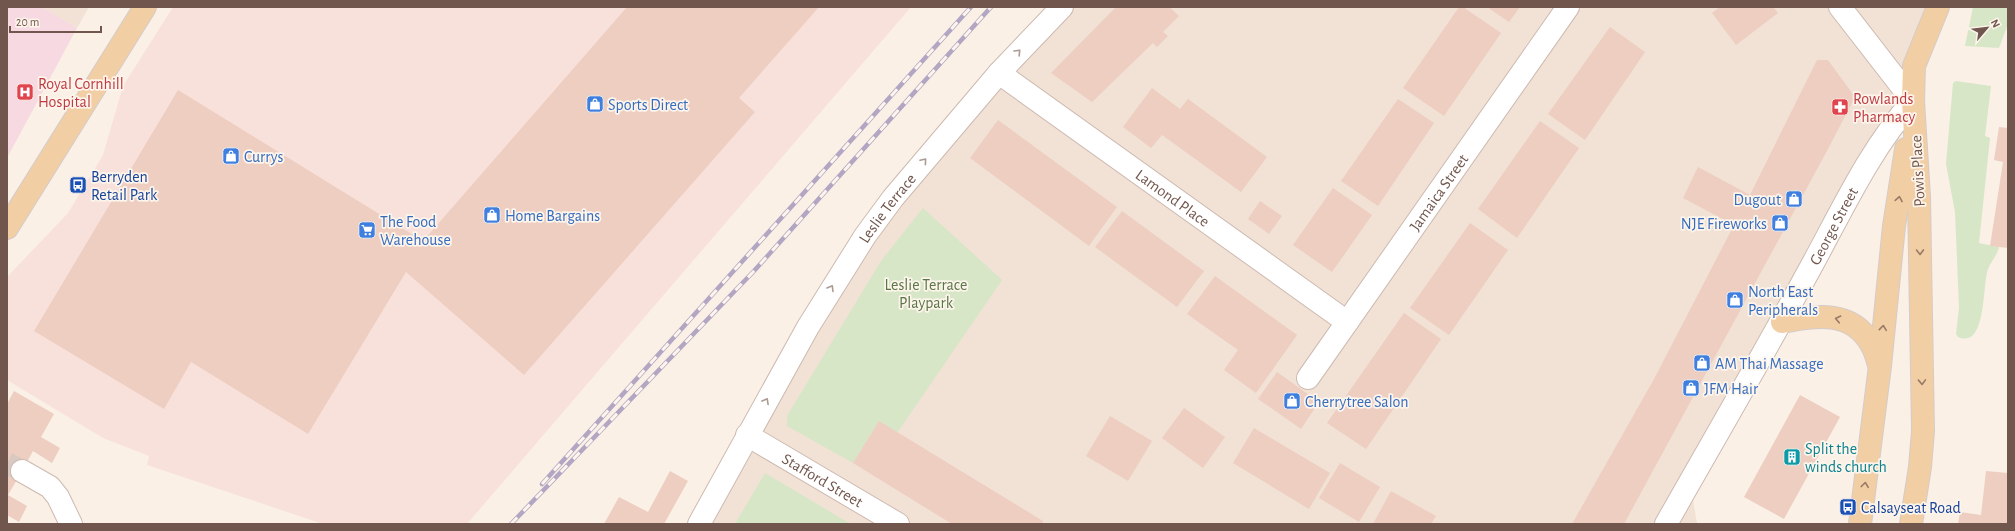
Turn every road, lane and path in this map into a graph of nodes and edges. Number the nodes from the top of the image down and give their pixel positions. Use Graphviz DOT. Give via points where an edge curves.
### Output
graph roads {
  1 [pos="144,7"];
  2 [pos="1062,7"];
  3 [pos="1568,7"];
  4 [pos="1840,7"];
  5 [pos="1938,7"];
  6 [pos="999,73"];
  7 [pos="1913,101"];
  8 [pos="7,228"];
  9 [pos="1347,322"];
  10 [pos="1782,322"];
  11 [pos="1880,366"];
  12 [pos="1308,378"];
  13 [pos="747,435"];
  14 [pos="22,471"];
  15 [pos="71,524"];
  16 [pos="699,524"];
  17 [pos="898,524"];
  18 [pos="1666,524"];
  19 [pos="1860,524"];
  20 [pos="1911,524"];
  1 -- 8 [label="main road"];
  6 -- 2 [label="street, Leslie Terrace, one-way"];
  3 -- 9 [label="street, Jamaica Street"];
  4 -- 7 [label="street"];
  5 -- 7 [label="main road" via="1916,61"];
  6 -- 9 [label="street, Lamond Place"];
  13 -- 6 [label="street, Leslie Terrace, one-way" via="808,326 865,236 893,198"];
  7 -- 10 [label="street, George Street" via="1896,120 1864,172"];
  11 -- 7 [label="main road, Powis Place, one-way" via="1894,226"];
  7 -- 20 [label="main road, Powis Place, one-way" via="1918,197 1923,431"];
  9 -- 12 [label="street, Jamaica Street"];
  11 -- 10 [label="main road, one-way" via="1871,344 1856,327 1844,320 1817,316"];
  10 -- 18 [label="street, George Street"];
  19 -- 11 [label="main road, Powis Place, one-way"];
  13 -- 16 [label="street, Leslie Terrace"];
  13 -- 17 [label="street, Stafford Street"];
  14 -- 15 [label="street" via="50,487 58,497"];
}
